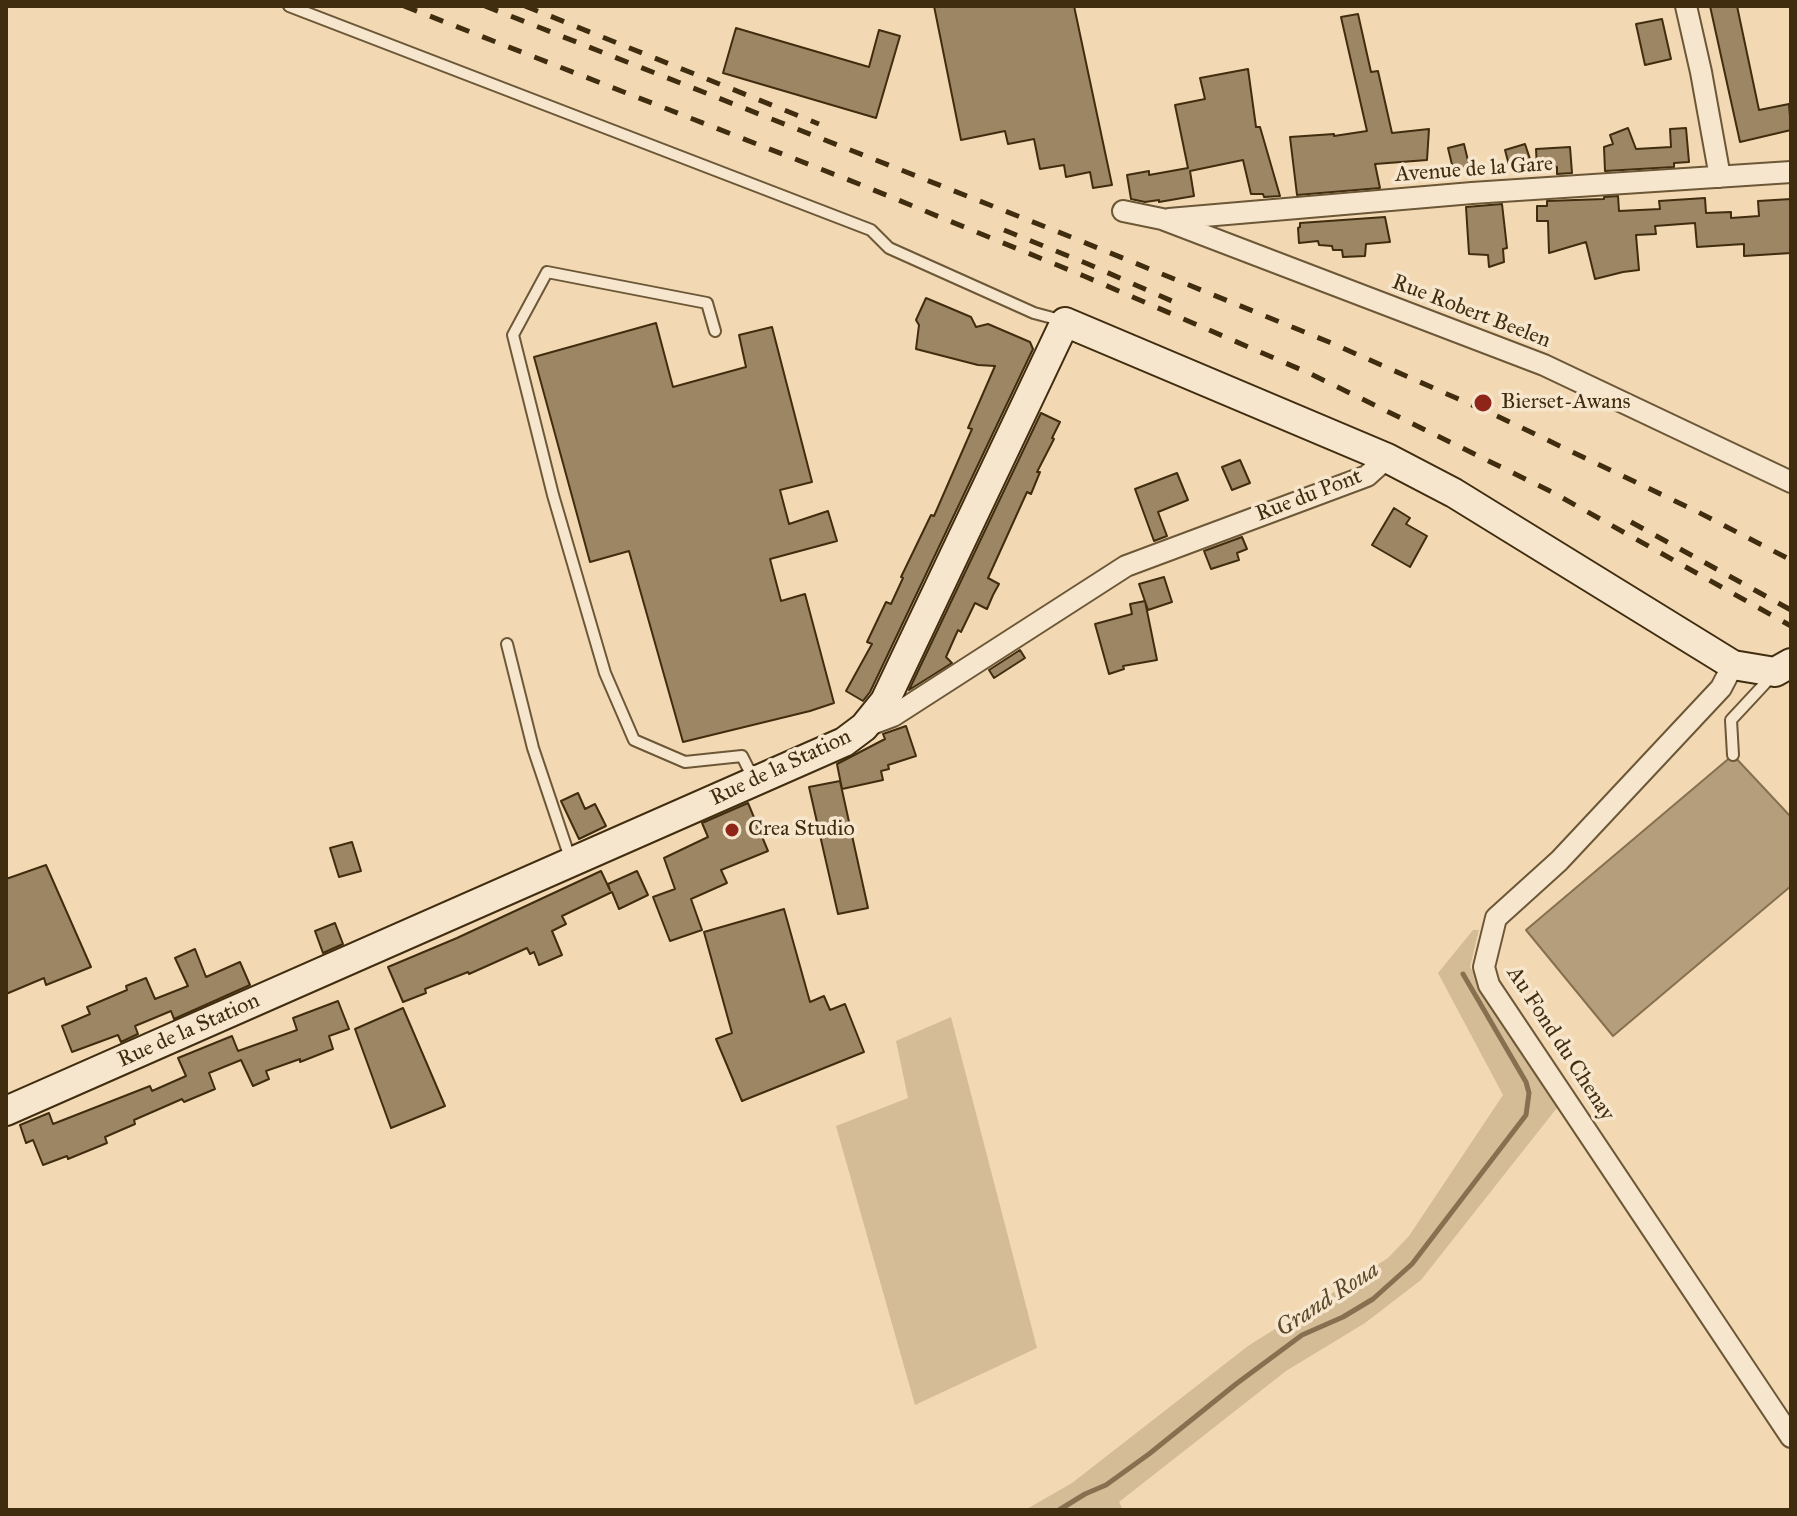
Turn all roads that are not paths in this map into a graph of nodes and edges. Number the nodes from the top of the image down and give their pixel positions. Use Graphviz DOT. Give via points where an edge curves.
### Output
graph roads {
  1 [pos="289,6"];
  2 [pos="1686,6"];
  3 [pos="1791,172"];
  4 [pos="1720,177"];
  5 [pos="1123,211"];
  6 [pos="1162,219"];
  7 [pos="1065,322"];
  8 [pos="715,331"];
  9 [pos="1387,458"];
  10 [pos="1791,482"];
  11 [pos="507,644"];
  12 [pos="1733,665"];
  13 [pos="1783,667"];
  14 [pos="864,727"];
  15 [pos="1733,755"];
  16 [pos="755,782"];
  17 [pos="571,863"];
  18 [pos="6,1111"];
  19 [pos="1791,1437"];
  1 -- 7 [label="lane" via="871,230 889,248"];
  2 -- 4 [label="street"];
  3 -- 4 [label="street, Avenue de la Gare"];
  4 -- 6 [label="street, Avenue de la Gare"];
  5 -- 6 [label="street, Rue Robert Beelen"];
  6 -- 10 [label="street, Rue Robert Beelen" via="1544,365"];
  7 -- 9 [label="street"];
  7 -- 14 [label="street, Rue de la Station" via="885,701"];
  8 -- 16 [label="lane" via="707,303 547,272 513,335 605,673 634,740 685,762 742,756"];
  9 -- 12 [label="street, Rue du Pont" via="1454,493"];
  9 -- 14 [label="street, Rue du Pont" via="1367,476 1126,566 893,716"];
  11 -- 17 [label="lane" via="533,748"];
  12 -- 13 [label="street, Rue du Pont"];
  12 -- 19 [label="street, Au Fond du Chenay" via="1710,700 1559,861 1496,918 1484,967 1489,985"];
  13 -- 15 [label="lane" via="1731,720"];
  14 -- 16 [label="street, Rue de la Station" via="844,742"];
  16 -- 17 [label="street, Rue de la Station"];
  17 -- 18 [label="street, Rue de la Station"];
}
